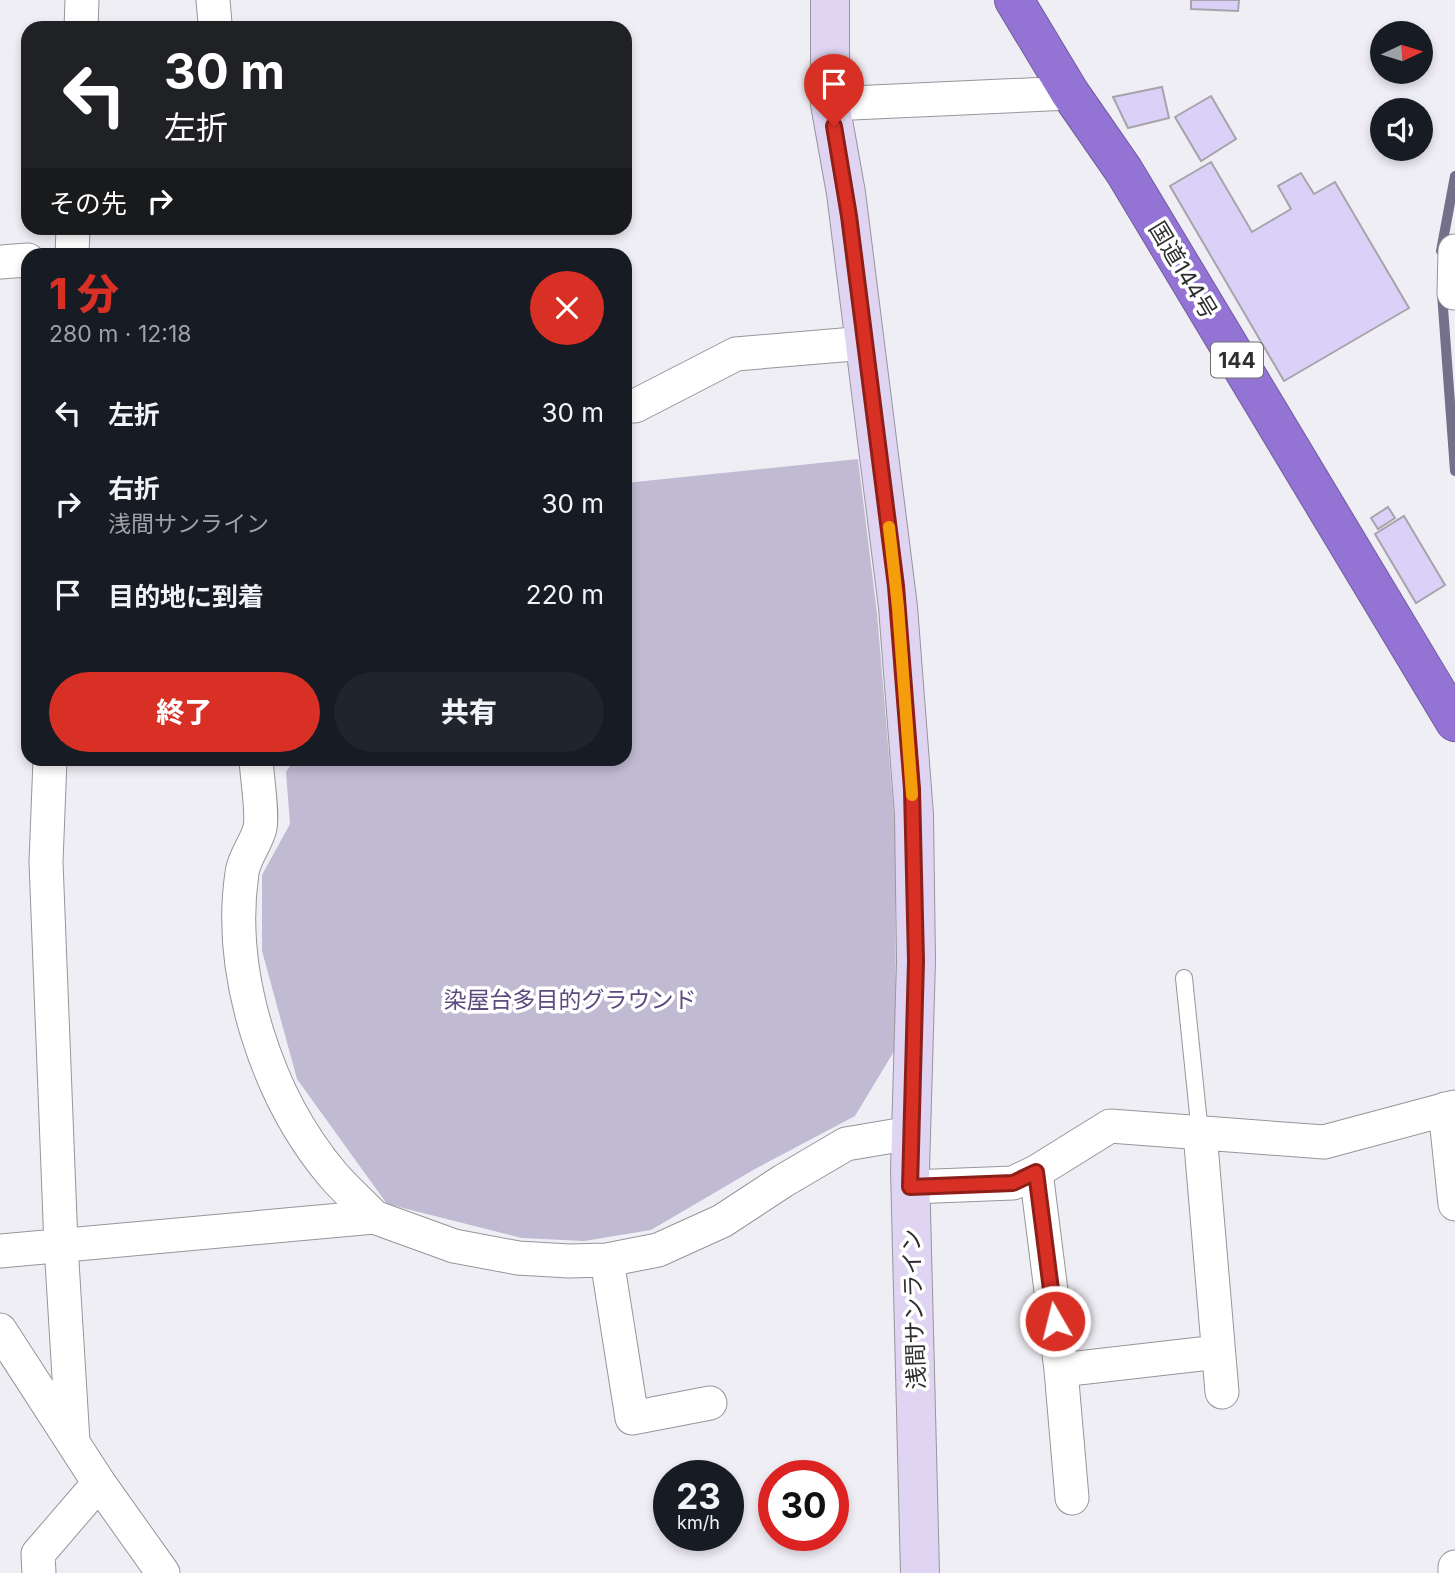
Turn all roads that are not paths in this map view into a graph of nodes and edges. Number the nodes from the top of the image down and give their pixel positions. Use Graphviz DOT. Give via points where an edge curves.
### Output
graph roads {
  1 [pos="82,0"];
  2 [pos="831,0"];
  3 [pos="1014,0"];
  4 [pos="81,21"];
  5 [pos="1070,93"];
  6 [pos="830,104"];
  7 [pos="1455,251"];
  8 [pos="21,260"];
  9 [pos="0,262"];
  10 [pos="1454,293"];
  11 [pos="866,344"];
  12 [pos="632,406"];
  13 [pos="1455,722"];
  14 [pos="51,766"];
  15 [pos="256,766"];
  16 [pos="1184,978"];
  17 [pos="1450,1108"];
  18 [pos="911,1133"];
  19 [pos="1200,1133"];
  20 [pos="1036,1172"];
  21 [pos="910,1187"];
  22 [pos="1455,1205"];
  23 [pos="374,1217"];
  24 [pos="61,1245"];
  25 [pos="0,1251"];
  26 [pos="607,1260"];
  27 [pos="0,1330"];
  28 [pos="1218,1352"];
  29 [pos="1061,1370"];
  30 [pos="1223,1392"];
  31 [pos="709,1404"];
  32 [pos="73,1442"];
  33 [pos="99,1483"];
  34 [pos="1072,1498"];
  35 [pos="1455,1567"];
  36 [pos="39,1573"];
  37 [pos="163,1573"];
  38 [pos="920,1573"];
  39 [pos="1455,1573"];
  1 -- 4 [label="street"];
  2 -- 6 [label="street, 浅間サンライン"];
  3 -- 5 [label="highway, 国道144号 / 144"];
  5 -- 6 [label="street"];
  5 -- 13 [label="highway, 国道144号 / 144" via="1124,171"];
  6 -- 11 [label="street, 浅間サンライン"];
  7 -- 10 [label="street"];
  8 -- 9 [label="street"];
  11 -- 12 [label="street" via="736,354"];
  11 -- 18 [label="street, 浅間サンライン" via="898,607 914,815"];
  14 -- 24 [label="street" via="46,862"];
  15 -- 23 [label="street" via="260,827 242,870 239,938 247,998 266,1060 299,1128 333,1175"];
  16 -- 19 [label="lane"];
  17 -- 19 [label="street" via="1324,1142"];
  17 -- 22 [label="street"];
  18 -- 21 [label="street, 浅間サンライン"];
  18 -- 26 [label="street" via="846,1144 722,1221 658,1250"];
  19 -- 20 [label="street" via="1110,1126"];
  19 -- 28 [label="street"];
  20 -- 21 [label="street" via="1013,1183"];
  20 -- 29 [label="street"];
  21 -- 38 [label="street, 浅間サンライン"];
  23 -- 24 [label="street"];
  23 -- 26 [label="street" via="454,1246 519,1258"];
  24 -- 25 [label="street"];
  24 -- 32 [label="street"];
  26 -- 31 [label="street" via="632,1418"];
  27 -- 32 [label="street"];
  28 -- 29 [label="street"];
  28 -- 30 [label="street"];
  29 -- 34 [label="street"];
  32 -- 33 [label="street"];
  33 -- 36 [label="street" via="38,1553"];
  33 -- 37 [label="street"];
  35 -- 39 [label="street"];
}
